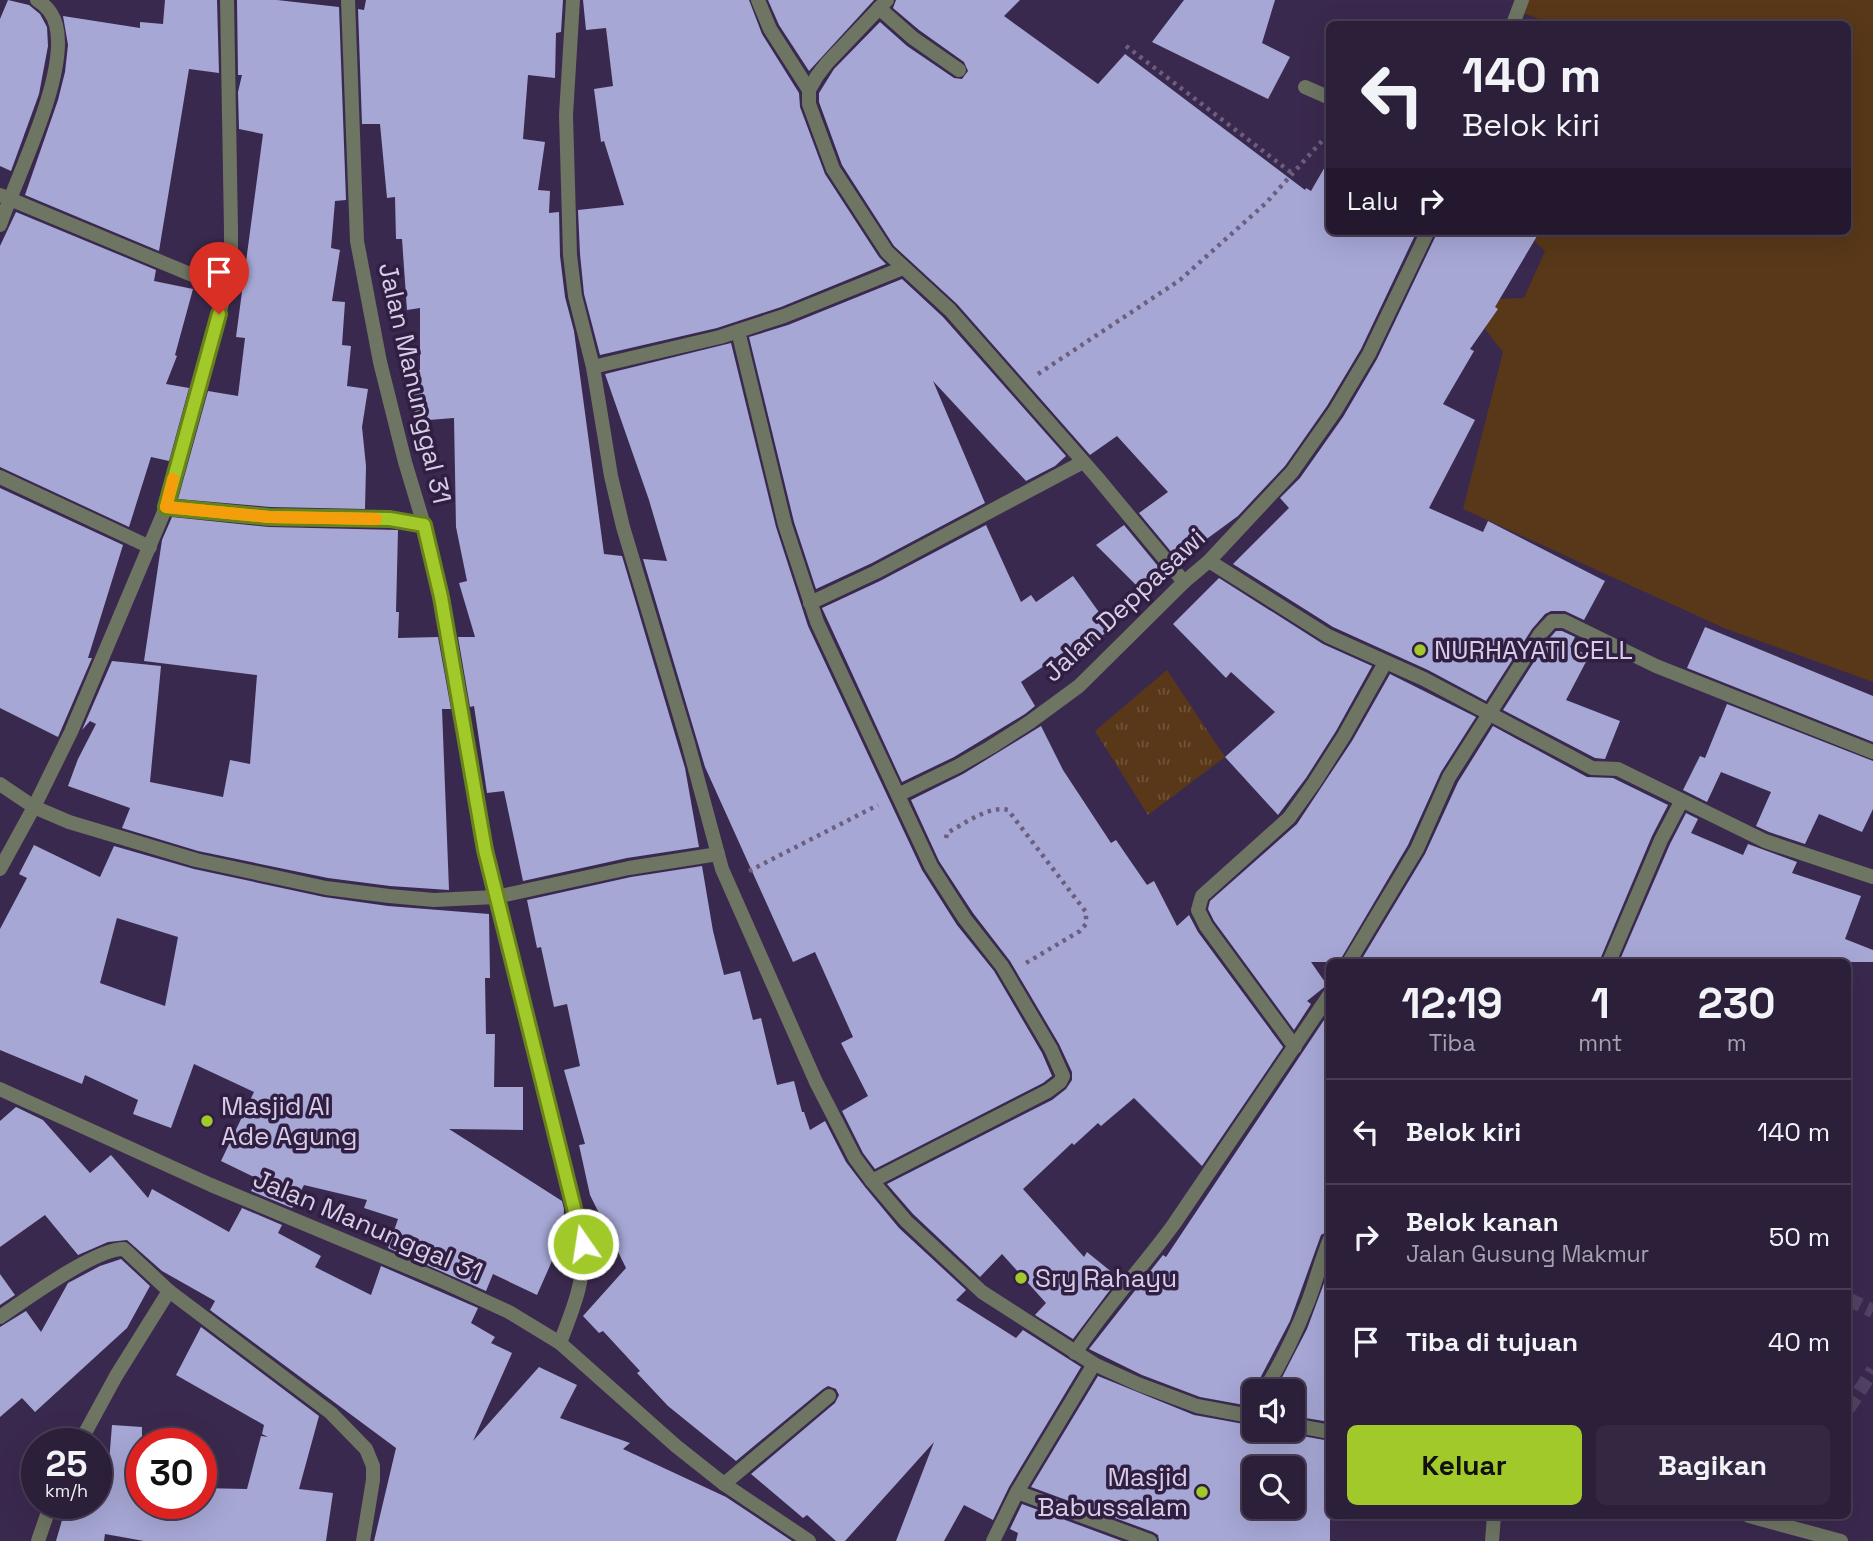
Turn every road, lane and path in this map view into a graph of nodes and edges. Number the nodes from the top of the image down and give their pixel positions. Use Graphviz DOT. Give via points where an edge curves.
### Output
graph roads {
  1 [pos="37,0"];
  2 [pos="227,0"];
  3 [pos="348,0"];
  4 [pos="573,0"];
  5 [pos="758,0"];
  6 [pos="1522,0"];
  7 [pos="883,4"];
  8 [pos="1514,21"];
  9 [pos="1126,46"];
  10 [pos="959,71"];
  11 [pos="1306,87"];
  12 [pos="809,90"];
  13 [pos="1326,96"];
  14 [pos="1326,137"];
  15 [pos="1293,174"];
  16 [pos="5,197"];
  17 [pos="0,225"];
  18 [pos="1426,235"];
  19 [pos="903,268"];
  20 [pos="226,289"];
  21 [pos="738,331"];
  22 [pos="593,367"];
  23 [pos="1016,388"];
  24 [pos="1083,462"];
  25 [pos="0,477"];
  26 [pos="166,507"];
  27 [pos="424,525"];
  28 [pos="150,547"];
  29 [pos="1209,561"];
  30 [pos="1184,582"];
  31 [pos="810,603"];
  32 [pos="1385,663"];
  33 [pos="1489,714"];
  34 [pos="1873,752"];
  35 [pos="0,784"];
  36 [pos="898,795"];
  37 [pos="1681,802"];
  38 [pos="34,807"];
  39 [pos="950,847"];
  40 [pos="718,854"];
  41 [pos="0,869"];
  42 [pos="1873,877"];
  43 [pos="727,882"];
  44 [pos="496,897"];
  45 [pos="1351,959"];
  46 [pos="1610,959"];
  47 [pos="1007,974"];
  48 [pos="1326,1000"];
  49 [pos="1295,1047"];
  50 [pos="0,1089"];
  51 [pos="872,1181"];
  52 [pos="1326,1249"];
  53 [pos="169,1291"];
  54 [pos="0,1317"];
  55 [pos="560,1343"];
  56 [pos="1075,1353"];
  57 [pos="1094,1364"];
  58 [pos="1271,1379"];
  59 [pos="829,1396"];
  60 [pos="1242,1412"];
  61 [pos="1305,1427"];
  62 [pos="88,1428"];
  63 [pos="1326,1431"];
  64 [pos="724,1484"];
  65 [pos="1017,1492"];
  66 [pos="46,1519"];
  67 [pos="1494,1519"];
  68 [pos="1760,1519"];
  69 [pos="1143,1540"];
  70 [pos="38,1541"];
  71 [pos="363,1541"];
  72 [pos="809,1541"];
  73 [pos="993,1541"];
  74 [pos="1492,1541"];
  75 [pos="1841,1541"];
  1 -- 16 [label="street" via="47,6 56,26 55,66 43,113"];
  2 -- 20 [label="street" via="231,262"];
  3 -- 27 [label="street, Jalan Manunggal 31" via="357,241 380,362"];
  4 -- 22 [label="street" via="566,115 570,255"];
  5 -- 12 [label="street" via="770,29"];
  6 -- 8 [label="street"];
  7 -- 10 [label="street" via="913,38"];
  7 -- 12 [label="street"];
  9 -- 15 [label="path"];
  11 -- 13 [label="street"];
  12 -- 19 [label="street" via="809,104 833,169 867,225"];
  14 -- 15 [label="path"];
  15 -- 23 [label="path" via="1180,280"];
  16 -- 17 [label="street"];
  16 -- 20 [label="street"];
  18 -- 29 [label="street, Jalan Deppasawi" via="1369,354 1335,411 1292,472"];
  19 -- 21 [label="street"];
  19 -- 23 [label="street" via="939,298"];
  20 -- 26 [label="street"];
  21 -- 22 [label="street"];
  21 -- 31 [label="street" via="785,525"];
  22 -- 40 [label="street" via="623,527"];
  23 -- 24 [label="street"];
  24 -- 30 [label="street"];
  24 -- 31 [label="street"];
  25 -- 28 [label="street"];
  26 -- 27 [label="street" via="269,517 390,519"];
  26 -- 28 [label="street"];
  27 -- 44 [label="street, Jalan Manunggal 31"];
  28 -- 38 [label="street" via="96,677"];
  29 -- 30 [label="street, Jalan Deppasawi"];
  29 -- 32 [label="street" via="1308,625"];
  30 -- 36 [label="street, Jalan Deppasawi" via="1069,694 991,747"];
  31 -- 36 [label="street"];
  32 -- 33 [label="street"];
  32 -- 49 [label="street" via="1289,818 1202,896 1198,910"];
  33 -- 34 [label="street" via="1540,634 1552,621 1564,621 1656,666"];
  33 -- 37 [label="street" via="1592,768 1618,769"];
  33 -- 45 [label="street" via="1449,778 1417,849"];
  35 -- 38 [label="street"];
  36 -- 43 [label="path"];
  36 -- 47 [label="street" via="941,884"];
  37 -- 42 [label="street" via="1765,841"];
  37 -- 46 [label="street"];
  38 -- 41 [label="street"];
  38 -- 44 [label="street" via="100,832 263,876 434,900"];
  39 -- 47 [label="path" via="947,833 999,808 1008,810 1086,912 1086,924 1080,931"];
  40 -- 43 [label="street"];
  40 -- 44 [label="street"];
  43 -- 51 [label="street" via="816,1082"];
  44 -- 55 [label="street, Jalan Manunggal 31" via="583,1244 580,1292"];
  47 -- 51 [label="street" via="1061,1068 1060,1082"];
  48 -- 49 [label="street"];
  49 -- 56 [label="street" via="1174,1224 1101,1313"];
  50 -- 55 [label="street, Jalan Manunggal 31" via="223,1190 439,1280 509,1312"];
  51 -- 56 [label="street" via="982,1292"];
  52 -- 58 [label="street" via="1309,1300"];
  53 -- 54 [label="street" via="133,1255 115,1249"];
  53 -- 62 [label="street"];
  53 -- 71 [label="street" via="331,1413 366,1449 373,1480"];
  55 -- 64 [label="street, Jalan Manunggal 31"];
  56 -- 57 [label="street"];
  57 -- 60 [label="street" via="1197,1406"];
  57 -- 65 [label="street"];
  59 -- 64 [label="street"];
  61 -- 63 [label="street"];
  64 -- 72 [label="street, Jalan Manunggal 31"];
  65 -- 69 [label="street"];
  65 -- 73 [label="street"];
  66 -- 70 [label="street"];
  67 -- 74 [label="street"];
  68 -- 75 [label="street"];
}
